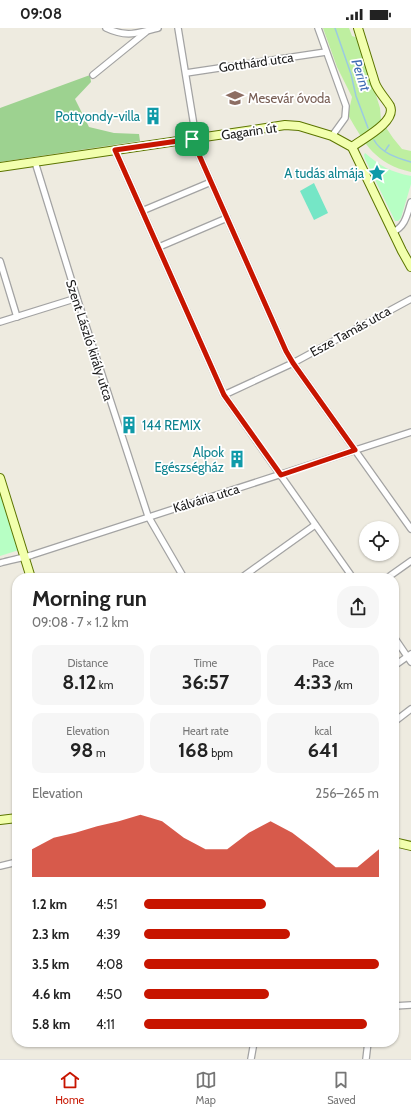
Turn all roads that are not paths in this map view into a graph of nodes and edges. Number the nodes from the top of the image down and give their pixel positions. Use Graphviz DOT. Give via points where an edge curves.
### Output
graph roads {
  1 [pos="106,28"];
  2 [pos="158,28"];
  3 [pos="178,28"];
  4 [pos="318,28"];
  5 [pos="360,28"];
  6 [pos="146,32"];
  7 [pos="326,52"];
  8 [pos="186,72"];
  9 [pos="93,75"];
  10 [pos="332,136"];
  11 [pos="194,139"];
  12 [pos="352,147"];
  13 [pos="115,150"];
  14 [pos="35,162"];
  15 [pos="0,167"];
  16 [pos="211,182"];
  17 [pos="411,202"];
  18 [pos="142,211"];
  19 [pos="227,218"];
  20 [pos="393,232"];
  21 [pos="159,247"];
  22 [pos="0,261"];
  23 [pos="411,267"];
  24 [pos="77,298"];
  25 [pos="411,299"];
  26 [pos="17,317"];
  27 [pos="0,322"];
  28 [pos="293,363"];
  29 [pos="224,395"];
  30 [pos="411,432"];
  31 [pos="355,450"];
  32 [pos="281,475"];
  33 [pos="0,478"];
  34 [pos="148,516"];
  35 [pos="315,525"];
  36 [pos="411,529"];
  37 [pos="24,557"];
  38 [pos="411,561"];
  39 [pos="0,563"];
  40 [pos="29,573"];
  41 [pos="181,573"];
  42 [pos="248,573"];
  43 [pos="349,573"];
  44 [pos="394,573"];
  45 [pos="399,644"];
  46 [pos="409,655"];
  47 [pos="399,662"];
  48 [pos="411,662"];
  49 [pos="411,709"];
  50 [pos="399,718"];
  51 [pos="12,819"];
  52 [pos="0,820"];
  53 [pos="399,843"];
  54 [pos="411,846"];
  55 [pos="12,863"];
  56 [pos="0,866"];
  57 [pos="411,1005"];
  58 [pos="399,1006"];
  59 [pos="253,1047"];
  60 [pos="367,1047"];
  61 [pos="250,1059"];
  62 [pos="366,1059"];
  1 -- 6 [label="street" via="130,35"];
  2 -- 6 [label="street"];
  3 -- 8 [label="street"];
  4 -- 7 [label="street"];
  5 -- 12 [label="street" via="378,90 391,109 389,117 381,127"];
  6 -- 9 [label="street"];
  7 -- 8 [label="street, Gotthárd utca"];
  7 -- 10 [label="street" via="346,106 345,118"];
  8 -- 11 [label="street"];
  10 -- 11 [label="street, Gagarin út" via="300,126 285,125"];
  10 -- 12 [label="street, Gagarin út"];
  11 -- 13 [label="street, Gagarin út"];
  11 -- 16 [label="street"];
  12 -- 20 [label="street"];
  13 -- 14 [label="street, Gagarin út"];
  13 -- 18 [label="street"];
  14 -- 15 [label="street, Gagarin út"];
  14 -- 24 [label="street, Szent László király utca"];
  16 -- 18 [label="street"];
  16 -- 19 [label="street"];
  17 -- 20 [label="street" via="405,221 400,229"];
  18 -- 21 [label="street"];
  19 -- 21 [label="street"];
  19 -- 28 [label="street"];
  20 -- 23 [label="street"];
  21 -- 29 [label="street"];
  22 -- 26 [label="street"];
  24 -- 26 [label="street"];
  24 -- 34 [label="street, Szent László király utca"];
  25 -- 28 [label="street, Esze Tamás utca"];
  26 -- 27 [label="street"];
  28 -- 29 [label="street, Esze Tamás utca"];
  28 -- 31 [label="street"];
  29 -- 32 [label="street"];
  30 -- 31 [label="street, Kálvária utca"];
  31 -- 32 [label="street, Kálvária utca"];
  31 -- 36 [label="street"];
  32 -- 34 [label="street, Kálvária utca"];
  32 -- 35 [label="street"];
  33 -- 37 [label="street"];
  34 -- 37 [label="street, Kálvária utca"];
  34 -- 41 [label="street, Szent László király utca"];
  35 -- 42 [label="street"];
  35 -- 43 [label="street"];
  37 -- 39 [label="street, Kálvária utca"];
  37 -- 40 [label="street"];
  38 -- 44 [label="street"];
  45 -- 46 [label="street"];
  46 -- 47 [label="street"];
  46 -- 48 [label="street"];
  49 -- 50 [label="street"];
  51 -- 52 [label="street"];
  53 -- 54 [label="street"];
  55 -- 56 [label="street"];
  57 -- 58 [label="street"];
  59 -- 61 [label="street"];
  60 -- 62 [label="street"];
}
